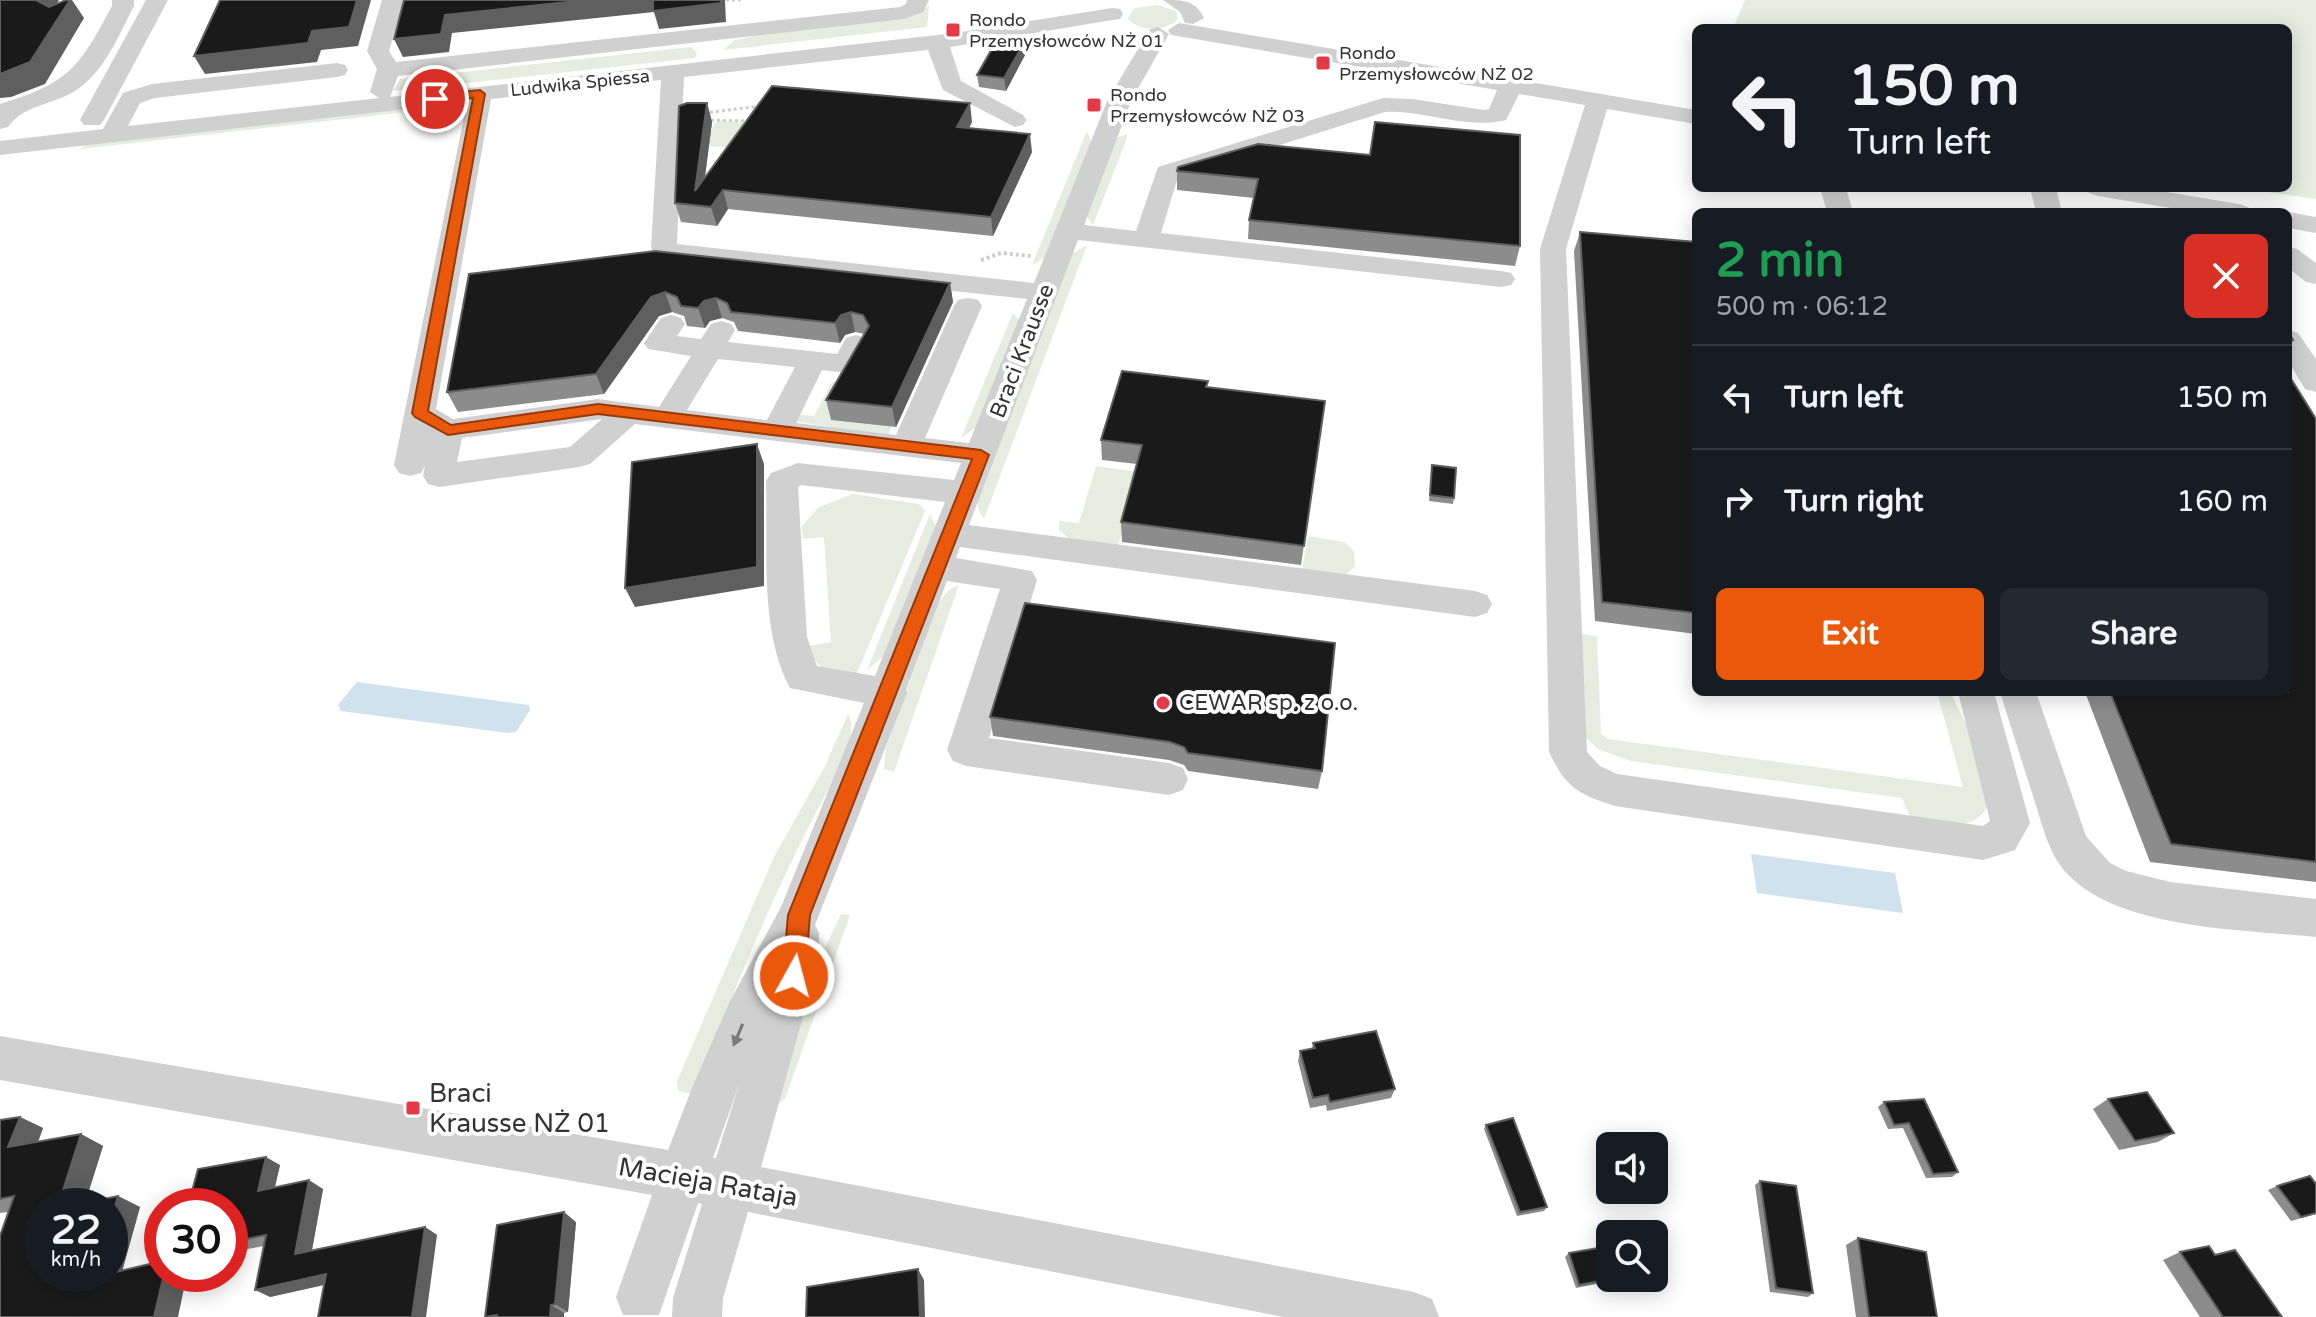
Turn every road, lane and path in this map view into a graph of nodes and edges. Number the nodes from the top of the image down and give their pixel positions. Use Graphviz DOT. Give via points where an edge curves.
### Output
graph roads {
  1 [pos="157,0"];
  2 [pos="393,0"];
  3 [pos="726,0"];
  4 [pos="742,0"];
  5 [pos="918,0"];
  6 [pos="1131,0"];
  7 [pos="121,6"];
  8 [pos="1155,21"];
  9 [pos="81,35"];
  10 [pos="706,35"];
  11 [pos="946,41"];
  12 [pos="69,57"];
  13 [pos="164,66"];
  14 [pos="709,68"];
  15 [pos="337,70"];
  16 [pos="388,70"];
  17 [pos="673,72"];
  18 [pos="85,74"];
  19 [pos="1511,85"];
  20 [pos="152,91"];
  21 [pos="480,94"];
  22 [pos="1598,100"];
  23 [pos="380,105"];
  24 [pos="762,113"];
  25 [pos="695,114"];
  26 [pos="1692,116"];
  27 [pos="1015,120"];
  28 [pos="696,121"];
  29 [pos="0,122"];
  30 [pos="759,125"];
  31 [pos="111,136"];
  32 [pos="82,139"];
  33 [pos="0,148"];
  34 [pos="2122,192"];
  35 [pos="2216,208"];
  36 [pos="2292,221"];
  37 [pos="2316,225"];
  38 [pos="1067,231"];
  39 [pos="1146,240"];
  40 [pos="1032,257"];
  41 [pos="2292,258"];
  42 [pos="981,260"];
  43 [pos="2316,276"];
  44 [pos="1501,279"];
  45 [pos="1045,293"];
  46 [pos="968,306"];
  47 [pos="671,324"];
  48 [pos="716,339"];
  49 [pos="856,344"];
  50 [pos="2292,345"];
  51 [pos="813,360"];
  52 [pos="2316,382"];
  53 [pos="420,413"];
  54 [pos="628,413"];
  55 [pos="667,418"];
  56 [pos="448,430"];
  57 [pos="777,431"];
  58 [pos="906,447"];
  59 [pos="981,455"];
  60 [pos="410,465"];
  61 [pos="966,493"];
  62 [pos="944,551"];
  63 [pos="1475,604"];
  64 [pos="889,693"];
  65 [pos="1977,696"];
  66 [pos="2019,696"];
  67 [pos="1169,779"];
  68 [pos="799,915"];
  69 [pos="2316,918"];
  70 [pos="0,1058"];
  71 [pos="681,1176"];
  72 [pos="732,1185"];
  73 [pos="641,1297"];
  74 [pos="697,1308"];
  75 [pos="1414,1317"];
  1 -- 32 [label="street"];
  2 -- 16 [label="street" via="378,51"];
  3 -- 4 [label="path"];
  5 -- 10 [label="street" via="916,8 904,13"];
  6 -- 8 [label="street" via="1119,5"];
  7 -- 9 [label="street"];
  7 -- 18 [label="street"];
  8 -- 11 [label="street, Ludwika Spiessa"];
  8 -- 19 [label="street, Ludwika Spiessa"];
  8 -- 38 [label="street, Braci Krausse"];
  10 -- 14 [label="street"];
  10 -- 16 [label="street"];
  11 -- 14 [label="street, Ludwika Spiessa"];
  11 -- 27 [label="street" via="951,85"];
  12 -- 18 [label="street"];
  13 -- 20 [label="street"];
  14 -- 17 [label="street, Ludwika Spiessa"];
  15 -- 20 [label="street"];
  16 -- 23 [label="street"];
  17 -- 21 [label="street, Ludwika Spiessa"];
  17 -- 45 [label="street" via="664,248"];
  18 -- 29 [label="street" via="41,100 8,109"];
  19 -- 22 [label="street, Ludwika Spiessa"];
  19 -- 39 [label="street" via="1498,115 1404,102 1383,105 1167,172"];
  20 -- 31 [label="street" via="131,98"];
  21 -- 23 [label="street, Ludwika Spiessa"];
  21 -- 53 [label="street"];
  22 -- 26 [label="street, Ludwika Spiessa"];
  22 -- 65 [label="street" via="1553,249 1568,752 1576,771 1615,790 1983,843 2001,838 2010,823"];
  23 -- 31 [label="street, Ludwika Spiessa"];
  24 -- 25 [label="path" via="768,105"];
  28 -- 30 [label="path" via="718,118"];
  31 -- 32 [label="street, Ludwika Spiessa"];
  32 -- 33 [label="street, Ludwika Spiessa"];
  34 -- 35 [label="street"];
  36 -- 37 [label="street"];
  38 -- 39 [label="street"];
  38 -- 45 [label="street, Braci Krausse"];
  39 -- 44 [label="street"];
  40 -- 42 [label="path" via="1001,253"];
  41 -- 43 [label="street"];
  45 -- 59 [label="street, Braci Krausse"];
  46 -- 58 [label="street"];
  47 -- 48 [label="street" via="658,343"];
  48 -- 51 [label="street"];
  48 -- 55 [label="street"];
  49 -- 51 [label="street" via="847,364"];
  50 -- 52 [label="street"];
  51 -- 57 [label="street"];
  53 -- 56 [label="street"];
  53 -- 60 [label="street"];
  54 -- 55 [label="street"];
  54 -- 56 [label="street" via="598,409"];
  54 -- 56 [label="street" via="579,456 439,476"];
  55 -- 57 [label="street"];
  57 -- 58 [label="street"];
  58 -- 59 [label="street"];
  59 -- 61 [label="street, Braci Krausse"];
  61 -- 62 [label="street, Braci Krausse"];
  61 -- 64 [label="street" via="798,474 782,481 789,637 803,678"];
  62 -- 63 [label="street"];
  62 -- 64 [label="street, Braci Krausse"];
  62 -- 67 [label="street" via="1020,580 966,750"];
  64 -- 68 [label="street, Braci Krausse"];
  66 -- 69 [label="street" via="2068,843 2097,877 2167,900"];
  68 -- 71 [label="street, Braci Krausse, one-way" via="746,1016"];
  68 -- 72 [label="street, Braci Krausse" via="798,960 790,993"];
  70 -- 71 [label="street, Macieja Rataja"];
  71 -- 72 [label="street, Macieja Rataja"];
  71 -- 73 [label="street, Braci Krausse"];
  72 -- 74 [label="street, Braci Krausse"];
  72 -- 75 [label="street, Macieja Rataja"];
}
